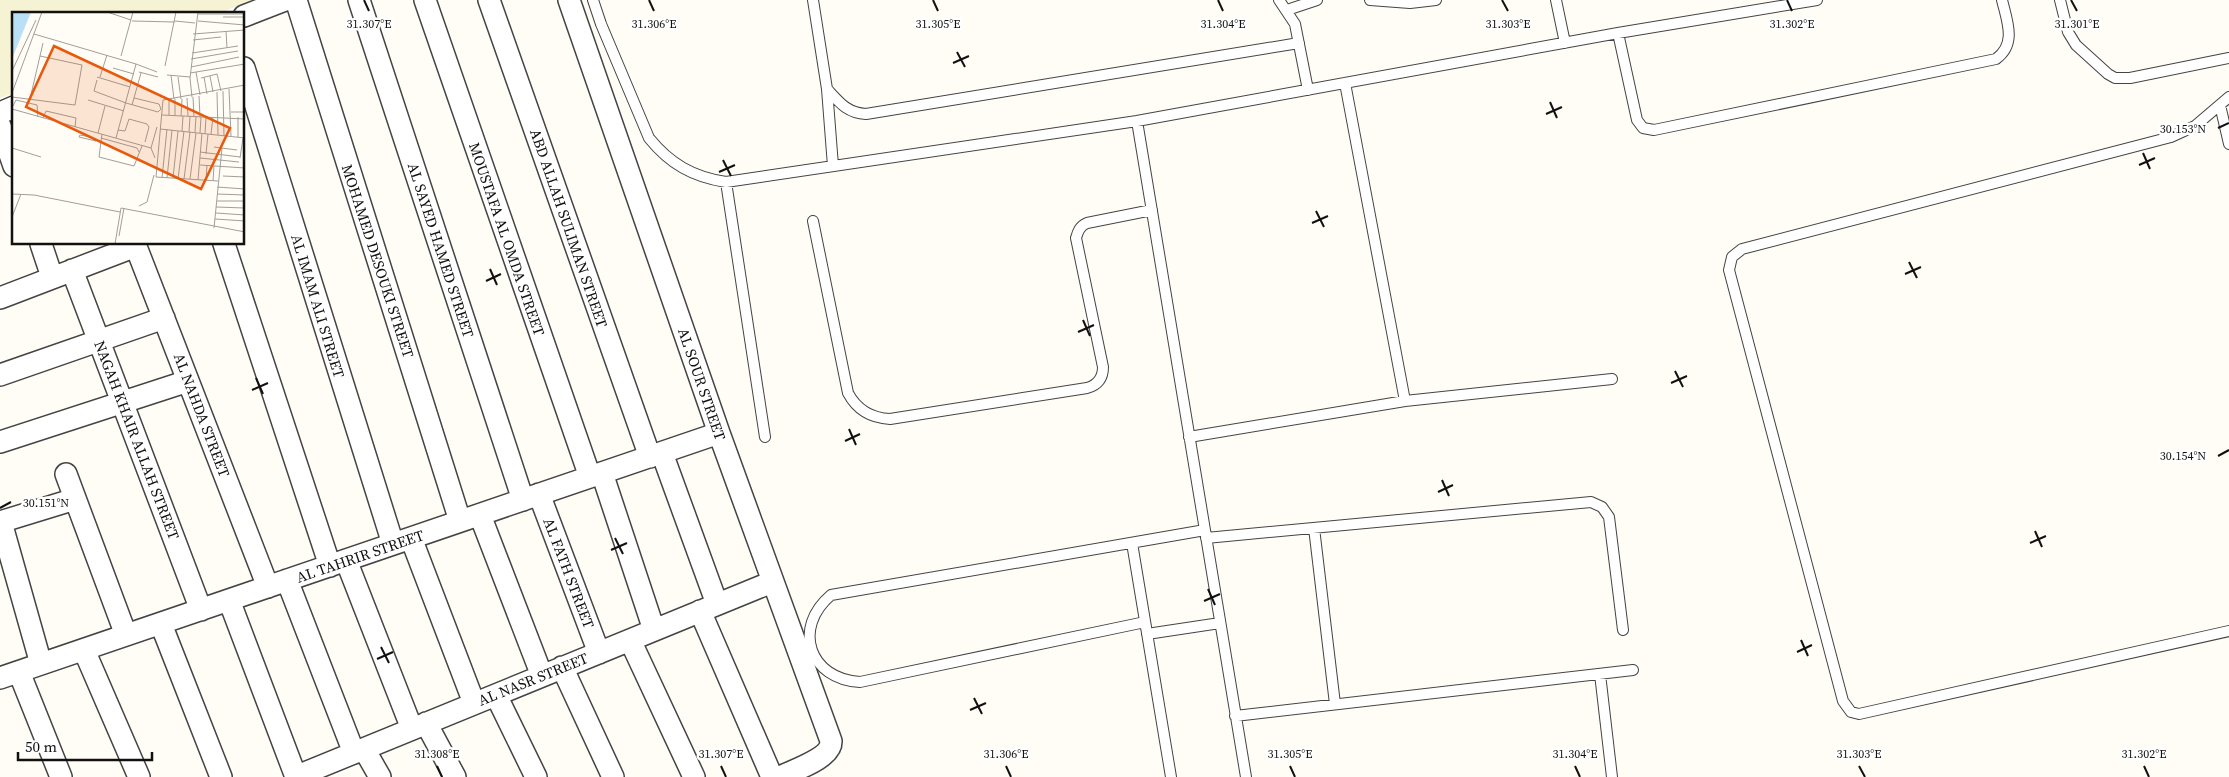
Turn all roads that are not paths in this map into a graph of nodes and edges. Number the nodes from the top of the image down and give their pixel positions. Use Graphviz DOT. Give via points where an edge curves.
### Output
graph roads {
  1 [pos="285,0"];
  2 [pos="296,0"];
  3 [pos="359,0"];
  4 [pos="424,0"];
  5 [pos="489,0"];
  6 [pos="569,0"];
  7 [pos="593,0"];
  8 [pos="813,0"];
  9 [pos="1279,0"];
  10 [pos="1317,0"];
  11 [pos="1370,0"];
  12 [pos="1436,0"];
  13 [pos="1556,0"];
  14 [pos="1817,0"];
  15 [pos="2002,0"];
  16 [pos="2060,0"];
  17 [pos="1287,10"];
  18 [pos="245,16"];
  19 [pos="1618,33"];
  20 [pos="1299,42"];
  21 [pos="1565,43"];
  22 [pos="2229,58"];
  23 [pos="245,71"];
  24 [pos="1345,83"];
  25 [pos="827,89"];
  26 [pos="1308,90"];
  27 [pos="2229,97"];
  28 [pos="2220,105"];
  29 [pos="12,109"];
  30 [pos="0,113"];
  31 [pos="1137,121"];
  32 [pos="0,126"];
  33 [pos="2229,144"];
  34 [pos="12,160"];
  35 [pos="834,166"];
  36 [pos="726,182"];
  37 [pos="1152,210"];
  38 [pos="813,221"];
  39 [pos="42,245"];
  40 [pos="135,245"];
  41 [pos="224,245"];
  42 [pos="62,274"];
  43 [pos="0,298"];
  44 [pos="164,318"];
  45 [pos="98,341"];
  46 [pos="0,375"];
  47 [pos="1612,379"];
  48 [pos="188,381"];
  49 [pos="1405,401"];
  50 [pos="122,402"];
  51 [pos="720,433"];
  52 [pos="764,437"];
  53 [pos="1189,437"];
  54 [pos="0,442"];
  55 [pos="656,455"];
  56 [pos="66,474"];
  57 [pos="596,475"];
  58 [pos="531,497"];
  59 [pos="75,499"];
  60 [pos="470,518"];
  61 [pos="1,522"];
  62 [pos="1314,528"];
  63 [pos="1205,534"];
  64 [pos="402,541"];
  65 [pos="1132,543"];
  66 [pos="338,563"];
  67 [pos="772,582"];
  68 [pos="277,584"];
  69 [pos="229,600"];
  70 [pos="709,608"];
  71 [pos="201,610"];
  72 [pos="1145,622"];
  73 [pos="1220,623"];
  74 [pos="161,624"];
  75 [pos="654,630"];
  76 [pos="1623,630"];
  77 [pos="2229,630"];
  78 [pos="1147,634"];
  79 [pos="126,635"];
  80 [pos="630,640"];
  81 [pos="84,650"];
  82 [pos="599,653"];
  83 [pos="42,664"];
  84 [pos="562,668"];
  85 [pos="1633,670"];
  86 [pos="1600,674"];
  87 [pos="9,675"];
  88 [pos="542,676"];
  89 [pos="496,695"];
  90 [pos="474,703"];
  91 [pos="1335,704"];
  92 [pos="1235,716"];
  93 [pos="419,726"];
  94 [pos="359,751"];
  95 [pos="61,777"];
  96 [pos="139,777"];
  97 [pos="221,777"];
  98 [pos="295,777"];
  99 [pos="380,777"];
  100 [pos="455,777"];
  101 [pos="536,777"];
  102 [pos="613,777"];
  103 [pos="694,777"];
  104 [pos="772,777"];
  105 [pos="780,777"];
  106 [pos="1171,777"];
  107 [pos="1246,777"];
  108 [pos="1612,777"];
  1 -- 18 [label="street"];
  2 -- 60 [label="street, MOHAMED DESOUKI STREET"];
  3 -- 58 [label="street, AL SAYED HAMED STREET"];
  4 -- 57 [label="street, MOUSTAFA AL OMDA STREET"];
  5 -- 55 [label="street, ABD ALLAH SULIMAN STREET"];
  6 -- 51 [label="street, AL SOUR STREET"];
  7 -- 36 [label="lane" via="649,138 675,164 708,179"];
  8 -- 25 [label="lane"];
  9 -- 17 [label="lane"];
  10 -- 17 [label="lane"];
  11 -- 12 [label="lane" via="1410,3"];
  13 -- 21 [label="lane"];
  14 -- 19 [label="lane"];
  15 -- 19 [label="lane" via="2010,35 2006,50 1996,59 1654,130 1643,128 1637,120"];
  16 -- 22 [label="lane" via="2068,32 2076,45 2115,78 2130,78"];
  17 -- 20 [label="lane" via="1295,24"];
  19 -- 21 [label="lane"];
  20 -- 25 [label="lane" via="866,114 844,108"];
  20 -- 26 [label="lane"];
  21 -- 24 [label="lane"];
  23 -- 64 [label="street, AL IMAM ALI STREET"];
  24 -- 26 [label="lane"];
  24 -- 49 [label="lane"];
  25 -- 35 [label="lane"];
  26 -- 31 [label="lane"];
  27 -- 28 [label="lane"];
  28 -- 33 [label="lane"];
  28 -- 77 [label="lane" via="2195,126 2158,142 1742,249 1732,257 1728,270 1843,701 1851,712 1859,714"];
  29 -- 30 [label="street"];
  31 -- 35 [label="lane"];
  31 -- 37 [label="lane"];
  32 -- 34 [label="street"];
  35 -- 36 [label="lane"];
  36 -- 52 [label="lane"];
  37 -- 38 [label="lane" via="1087,223 1077,233 1103,367 1097,383 1087,388 890,419 865,412 848,393"];
  37 -- 53 [label="lane"];
  39 -- 42 [label="street, NAGAH KHAIR ALLAH STREET"];
  40 -- 42 [label="street"];
  40 -- 44 [label="street, AL NAHDA STREET"];
  41 -- 66 [label="street"];
  42 -- 43 [label="street"];
  42 -- 45 [label="street, NAGAH KHAIR ALLAH STREET"];
  44 -- 45 [label="street"];
  44 -- 48 [label="street, AL NAHDA STREET"];
  45 -- 46 [label="street"];
  45 -- 50 [label="street, NAGAH KHAIR ALLAH STREET"];
  47 -- 49 [label="lane"];
  48 -- 50 [label="street"];
  48 -- 68 [label="street, AL NAHDA STREET"];
  49 -- 53 [label="lane"];
  50 -- 54 [label="street"];
  50 -- 71 [label="street, NAGAH KHAIR ALLAH STREET"];
  51 -- 55 [label="street, AL TAHRIR STREET"];
  51 -- 67 [label="street, AL SOUR STREET"];
  53 -- 63 [label="lane"];
  55 -- 57 [label="street, AL TAHRIR STREET"];
  55 -- 70 [label="street, ABD ALLAH SULIMAN STREET"];
  56 -- 59 [label="street"];
  57 -- 58 [label="street, AL TAHRIR STREET"];
  57 -- 75 [label="street, MOUSTAFA AL OMDA STREET"];
  58 -- 60 [label="street, AL TAHRIR STREET"];
  58 -- 82 [label="street, AL FATH STREET"];
  59 -- 61 [label="street"];
  59 -- 79 [label="street"];
  60 -- 64 [label="street, AL TAHRIR STREET"];
  60 -- 88 [label="street, MOHAMED DESOUKI STREET"];
  61 -- 83 [label="street"];
  62 -- 63 [label="lane"];
  62 -- 76 [label="lane" via="1591,502 1602,507 1609,517"];
  62 -- 91 [label="lane"];
  63 -- 65 [label="lane"];
  63 -- 73 [label="lane"];
  64 -- 66 [label="street, AL TAHRIR STREET"];
  64 -- 90 [label="street, AL IMAM ALI STREET"];
  65 -- 72 [label="lane"];
  65 -- 72 [label="lane" via="831,595 816,610 809,640 816,660 826,671 840,679 860,682"];
  66 -- 68 [label="street, AL TAHRIR STREET"];
  66 -- 93 [label="street"];
  67 -- 70 [label="street, AL NASR STREET"];
  67 -- 105 [label="street, AL SOUR STREET" via="831,741 830,750"];
  68 -- 69 [label="street, AL TAHRIR STREET"];
  68 -- 94 [label="street, AL NAHDA STREET"];
  69 -- 71 [label="street, AL TAHRIR STREET"];
  69 -- 98 [label="street"];
  70 -- 75 [label="street, AL NASR STREET"];
  70 -- 104 [label="street, ABD ALLAH SULIMAN STREET"];
  71 -- 74 [label="street, AL TAHRIR STREET"];
  72 -- 78 [label="lane"];
  73 -- 78 [label="lane"];
  73 -- 92 [label="lane"];
  74 -- 79 [label="street, AL TAHRIR STREET"];
  74 -- 97 [label="street"];
  75 -- 80 [label="street, AL NASR STREET"];
  78 -- 106 [label="lane"];
  79 -- 81 [label="street, AL TAHRIR STREET"];
  80 -- 82 [label="street, AL NASR STREET"];
  80 -- 103 [label="street"];
  81 -- 83 [label="street, AL TAHRIR STREET"];
  81 -- 96 [label="street"];
  82 -- 84 [label="street, AL NASR STREET"];
  83 -- 87 [label="street, AL TAHRIR STREET"];
  84 -- 88 [label="street, AL NASR STREET"];
  84 -- 102 [label="street"];
  85 -- 86 [label="lane"];
  86 -- 91 [label="lane"];
  86 -- 108 [label="lane"];
  87 -- 95 [label="street"];
  88 -- 89 [label="street, AL NASR STREET"];
  89 -- 90 [label="street, AL NASR STREET"];
  89 -- 101 [label="street"];
  90 -- 93 [label="street, AL NASR STREET"];
  91 -- 92 [label="lane"];
  92 -- 107 [label="lane"];
  93 -- 94 [label="street, AL NASR STREET"];
  93 -- 100 [label="street"];
  94 -- 98 [label="street, AL NASR STREET"];
  94 -- 99 [label="street, AL NAHDA STREET"];
}
